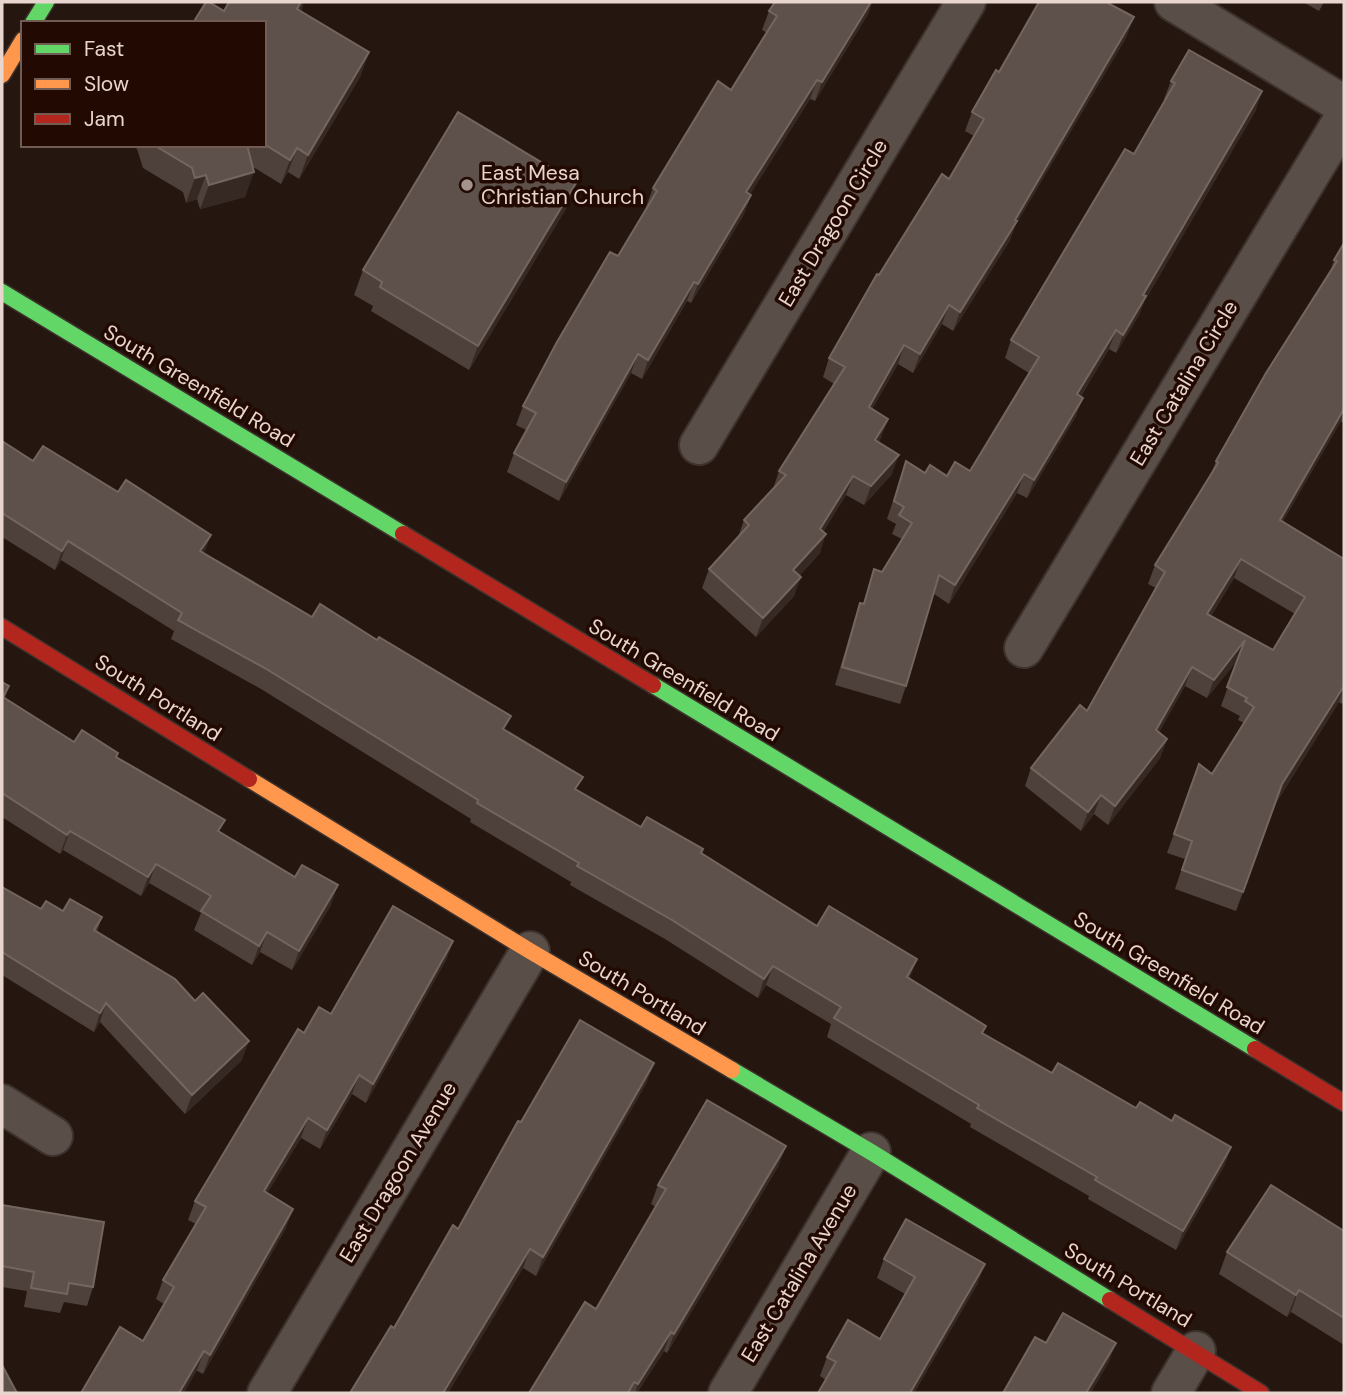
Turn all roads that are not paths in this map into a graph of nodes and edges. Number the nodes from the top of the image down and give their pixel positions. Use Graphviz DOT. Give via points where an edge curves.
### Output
graph roads {
  1 [pos="46,2"];
  2 [pos="966,2"];
  3 [pos="1174,2"];
  4 [pos="34,21"];
  5 [pos="21,43"];
  6 [pos="2,75"];
  7 [pos="1344,105"];
  8 [pos="1344,118"];
  9 [pos="2,292"];
  10 [pos="699,445"];
  11 [pos="2,626"];
  12 [pos="1024,648"];
  13 [pos="530,951"];
  14 [pos="1344,1103"];
  15 [pos="2,1104"];
  16 [pos="54,1136"];
  17 [pos="871,1152"];
  18 [pos="1196,1351"];
  19 [pos="267,1393"];
  20 [pos="728,1393"];
  21 [pos="1171,1393"];
  22 [pos="1261,1393"];
  1 -- 4 [label="main road"];
  2 -- 10 [label="street, East Dragoon Circle"];
  3 -- 7 [label="street"];
  5 -- 6 [label="main road"];
  8 -- 12 [label="street, East Catalina Circle"];
  9 -- 14 [label="main road, South Greenfield Road"];
  11 -- 13 [label="main road, South Portland"];
  13 -- 17 [label="main road, South Portland"];
  13 -- 19 [label="street, East Dragoon Avenue"];
  15 -- 16 [label="street"];
  17 -- 18 [label="main road, South Portland"];
  17 -- 20 [label="street, East Catalina Avenue"];
  18 -- 21 [label="street"];
  18 -- 22 [label="main road, South Portland"];
}
